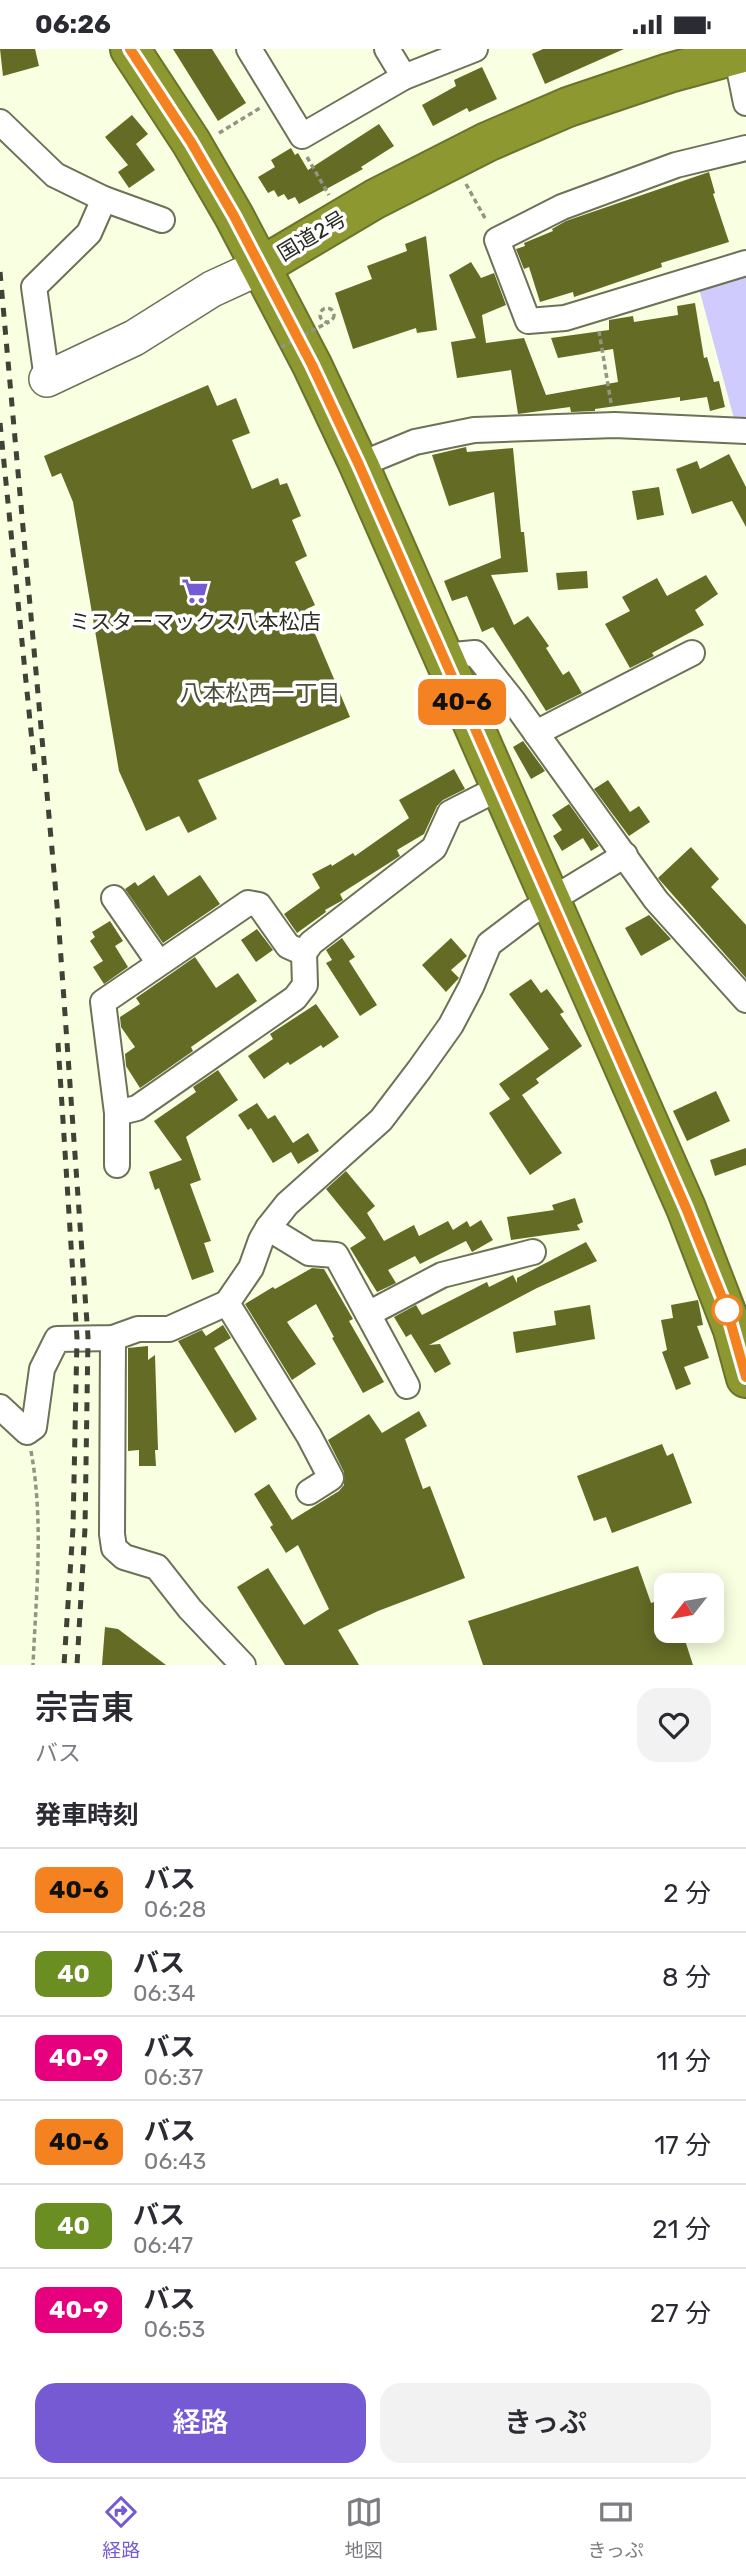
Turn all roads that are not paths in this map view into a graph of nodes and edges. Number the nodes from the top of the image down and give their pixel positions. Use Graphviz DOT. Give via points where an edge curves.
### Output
graph roads {
  1 [pos="130,49"];
  2 [pos="249,49"];
  3 [pos="387,49"];
  4 [pos="475,49"];
  5 [pos="739,52"];
  6 [pos="404,77"];
  7 [pos="746,103"];
  8 [pos="0,122"];
  9 [pos="746,148"];
  10 [pos="104,199"];
  11 [pos="162,220"];
  12 [pos="746,263"];
  13 [pos="262,266"];
  14 [pos="47,379"];
  15 [pos="746,431"];
  16 [pos="359,465"];
  17 [pos="692,653"];
  18 [pos="442,656"];
  19 [pos="536,733"];
  20 [pos="499,788"];
  21 [pos="625,855"];
  22 [pos="114,898"];
  23 [pos="550,900"];
  24 [pos="303,953"];
  25 [pos="159,963"];
  26 [pos="746,999"];
  27 [pos="117,1113"];
  28 [pos="117,1165"];
  29 [pos="268,1228"];
  30 [pos="533,1252"];
  31 [pos="227,1303"];
  32 [pos="368,1314"];
  33 [pos="113,1338"];
  34 [pos="746,1377"];
  35 [pos="407,1385"];
  36 [pos="0,1407"];
  37 [pos="309,1492"];
  38 [pos="243,1665"];
  1 -- 13 [label="highway" via="191,142"];
  2 -- 6 [label="street" via="302,136"];
  3 -- 6 [label="street"];
  4 -- 6 [label="street"];
  5 -- 7 [label="street"];
  5 -- 13 [label="highway, 国道2号" via="568,107 486,142 375,199"];
  8 -- 10 [label="street" via="55,174"];
  9 -- 12 [label="street" via="676,165 562,207 497,240 528,321 565,318"];
  10 -- 11 [label="street"];
  10 -- 14 [label="street" via="89,233 34,287"];
  13 -- 14 [label="street" via="212,289 134,338"];
  13 -- 16 [label="highway, 国道2号"];
  15 -- 16 [label="street" via="615,425 474,430 415,442"];
  16 -- 18 [label="highway, 国道2号"];
  17 -- 19 [label="street"];
  18 -- 19 [label="street" via="475,653"];
  18 -- 20 [label="highway, 国道2号"];
  19 -- 21 [label="street"];
  20 -- 23 [label="highway, 国道2号"];
  20 -- 24 [label="street" via="450,813 434,848"];
  21 -- 23 [label="street"];
  21 -- 26 [label="street" via="656,900"];
  22 -- 25 [label="street"];
  23 -- 29 [label="street" via="489,944 451,1025 381,1120 287,1204"];
  23 -- 34 [label="highway, 国道2号" via="713,1271"];
  24 -- 25 [label="street" via="288,946 259,905 248,903"];
  24 -- 27 [label="street" via="305,985 295,998 137,1108"];
  25 -- 27 [label="street" via="103,1002"];
  27 -- 28 [label="street"];
  29 -- 31 [label="street" via="251,1268"];
  29 -- 32 [label="street" via="309,1253 336,1255"];
  30 -- 32 [label="street" via="442,1275"];
  31 -- 33 [label="street" via="169,1329 138,1329"];
  31 -- 37 [label="street" via="331,1478"];
  32 -- 35 [label="street"];
  33 -- 36 [label="street" via="57,1339 42,1369 34,1427 27,1432"];
  33 -- 38 [label="street" via="114,1548 124,1557 157,1567"];
}
